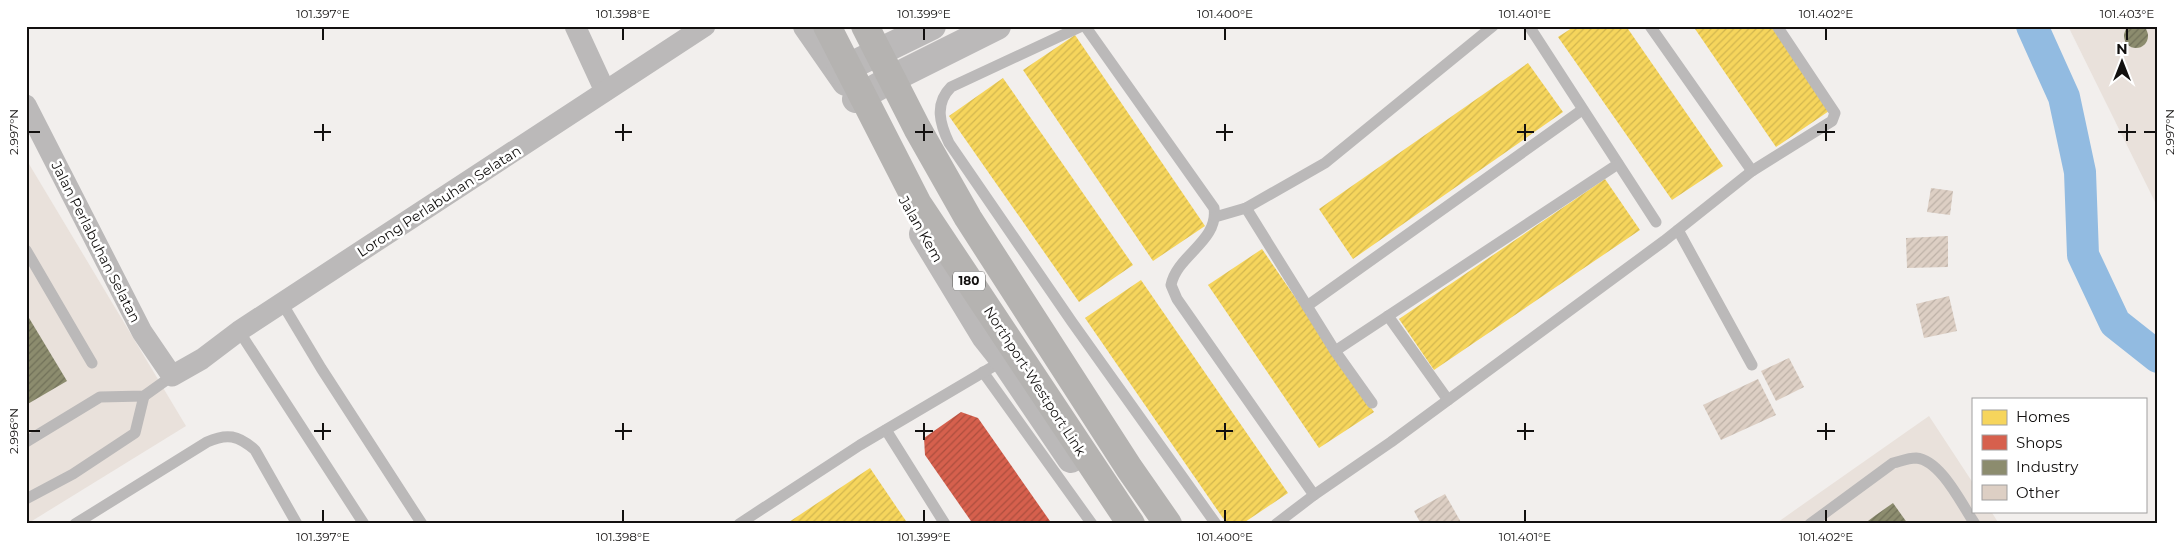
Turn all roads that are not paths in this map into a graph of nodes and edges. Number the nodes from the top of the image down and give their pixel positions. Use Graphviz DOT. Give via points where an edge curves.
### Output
graph roads {
  1 [pos="575,26"];
  2 [pos="706,26"];
  3 [pos="807,26"];
  4 [pos="826,26"];
  5 [pos="865,26"];
  6 [pos="932,26"];
  7 [pos="997,26"];
  8 [pos="1084,26"];
  9 [pos="1493,26"];
  10 [pos="1529,26"];
  11 [pos="1650,26"];
  12 [pos="1777,26"];
  13 [pos="879,37"];
  14 [pos="840,71"];
  15 [pos="899,75"];
  16 [pos="605,91"];
  17 [pos="856,99"];
  18 [pos="26,104"];
  19 [pos="1582,110"];
  20 [pos="1618,164"];
  21 [pos="1752,171"];
  22 [pos="1246,208"];
  23 [pos="1215,217"];
  24 [pos="1656,222"];
  25 [pos="1678,230"];
  26 [pos="26,250"];
  27 [pos="282,303"];
  28 [pos="1307,306"];
  29 [pos="1388,316"];
  30 [pos="239,332"];
  31 [pos="1335,351"];
  32 [pos="92,363"];
  33 [pos="1752,365"];
  34 [pos="994,366"];
  35 [pos="172,376"];
  36 [pos="144,396"];
  37 [pos="1448,400"];
  38 [pos="1372,403"];
  39 [pos="886,430"];
  40 [pos="26,442"];
  41 [pos="1314,495"];
  42 [pos="26,499"];
  43 [pos="940,521"];
  44 [pos="75,524"];
  45 [pos="297,524"];
  46 [pos="364,524"];
  47 [pos="422,524"];
  48 [pos="739,524"];
  49 [pos="1092,524"];
  50 [pos="1116,524"];
  51 [pos="1131,524"];
  52 [pos="1168,524"];
  53 [pos="1181,524"];
  54 [pos="1216,524"];
  55 [pos="1276,524"];
  56 [pos="1810,524"];
  57 [pos="1975,524"];
  1 -- 16 [label="street"];
  2 -- 16 [label="street, Lorong Perlabuhan Selatan"];
  3 -- 14 [label="street, Jalan Kem"];
  4 -- 51 [label="main road, Northport-Westport Link / 180" via="918,204"];
  5 -- 52 [label="main road, 180" via="968,218"];
  6 -- 13 [label="street"];
  7 -- 15 [label="street"];
  8 -- 23 [label="lane" via="1208,198"];
  8 -- 54 [label="lane" via="951,88 944,94 939,110 942,125 949,143 1060,306"];
  9 -- 22 [label="lane" via="1326,163"];
  10 -- 19 [label="lane"];
  11 -- 21 [label="lane"];
  12 -- 21 [label="lane" via="1835,113 1832,121"];
  13 -- 14 [label="street"];
  13 -- 15 [label="street"];
  14 -- 17 [label="street, Jalan Kem"];
  15 -- 17 [label="street"];
  15 -- 53 [label="street" via="960,192 1044,324"];
  16 -- 27 [label="street, Lorong Perlabuhan Selatan"];
  17 -- 34 [label="street, Jalan Kem" via="909,211 985,336"];
  18 -- 35 [label="street, Jalan Perlabuhan Selatan" via="142,332"];
  19 -- 20 [label="lane"];
  19 -- 28 [label="lane"];
  20 -- 24 [label="lane"];
  20 -- 29 [label="lane"];
  21 -- 25 [label="lane"];
  22 -- 23 [label="lane"];
  22 -- 28 [label="lane"];
  23 -- 41 [label="lane" via="1207,235 1173,276 1173,292"];
  25 -- 33 [label="lane"];
  25 -- 37 [label="lane"];
  26 -- 32 [label="lane"];
  27 -- 30 [label="street, Lorong Perlabuhan Selatan"];
  27 -- 47 [label="lane"];
  28 -- 31 [label="lane"];
  29 -- 31 [label="lane"];
  29 -- 37 [label="lane"];
  30 -- 35 [label="street, Lorong Perlabuhan Selatan"];
  30 -- 46 [label="lane"];
  31 -- 38 [label="lane"];
  34 -- 39 [label="lane"];
  34 -- 49 [label="lane"];
  34 -- 50 [label="street, Jalan Kem"];
  35 -- 36 [label="lane"];
  36 -- 40 [label="lane" via="100,397"];
  36 -- 42 [label="lane" via="135,433 73,474"];
  37 -- 41 [label="lane"];
  39 -- 43 [label="lane"];
  39 -- 48 [label="lane"];
  41 -- 55 [label="lane"];
  44 -- 45 [label="lane" via="221,436 245,441 255,450"];
  56 -- 57 [label="lane" via="1894,463 1918,458 1940,472"];
}
